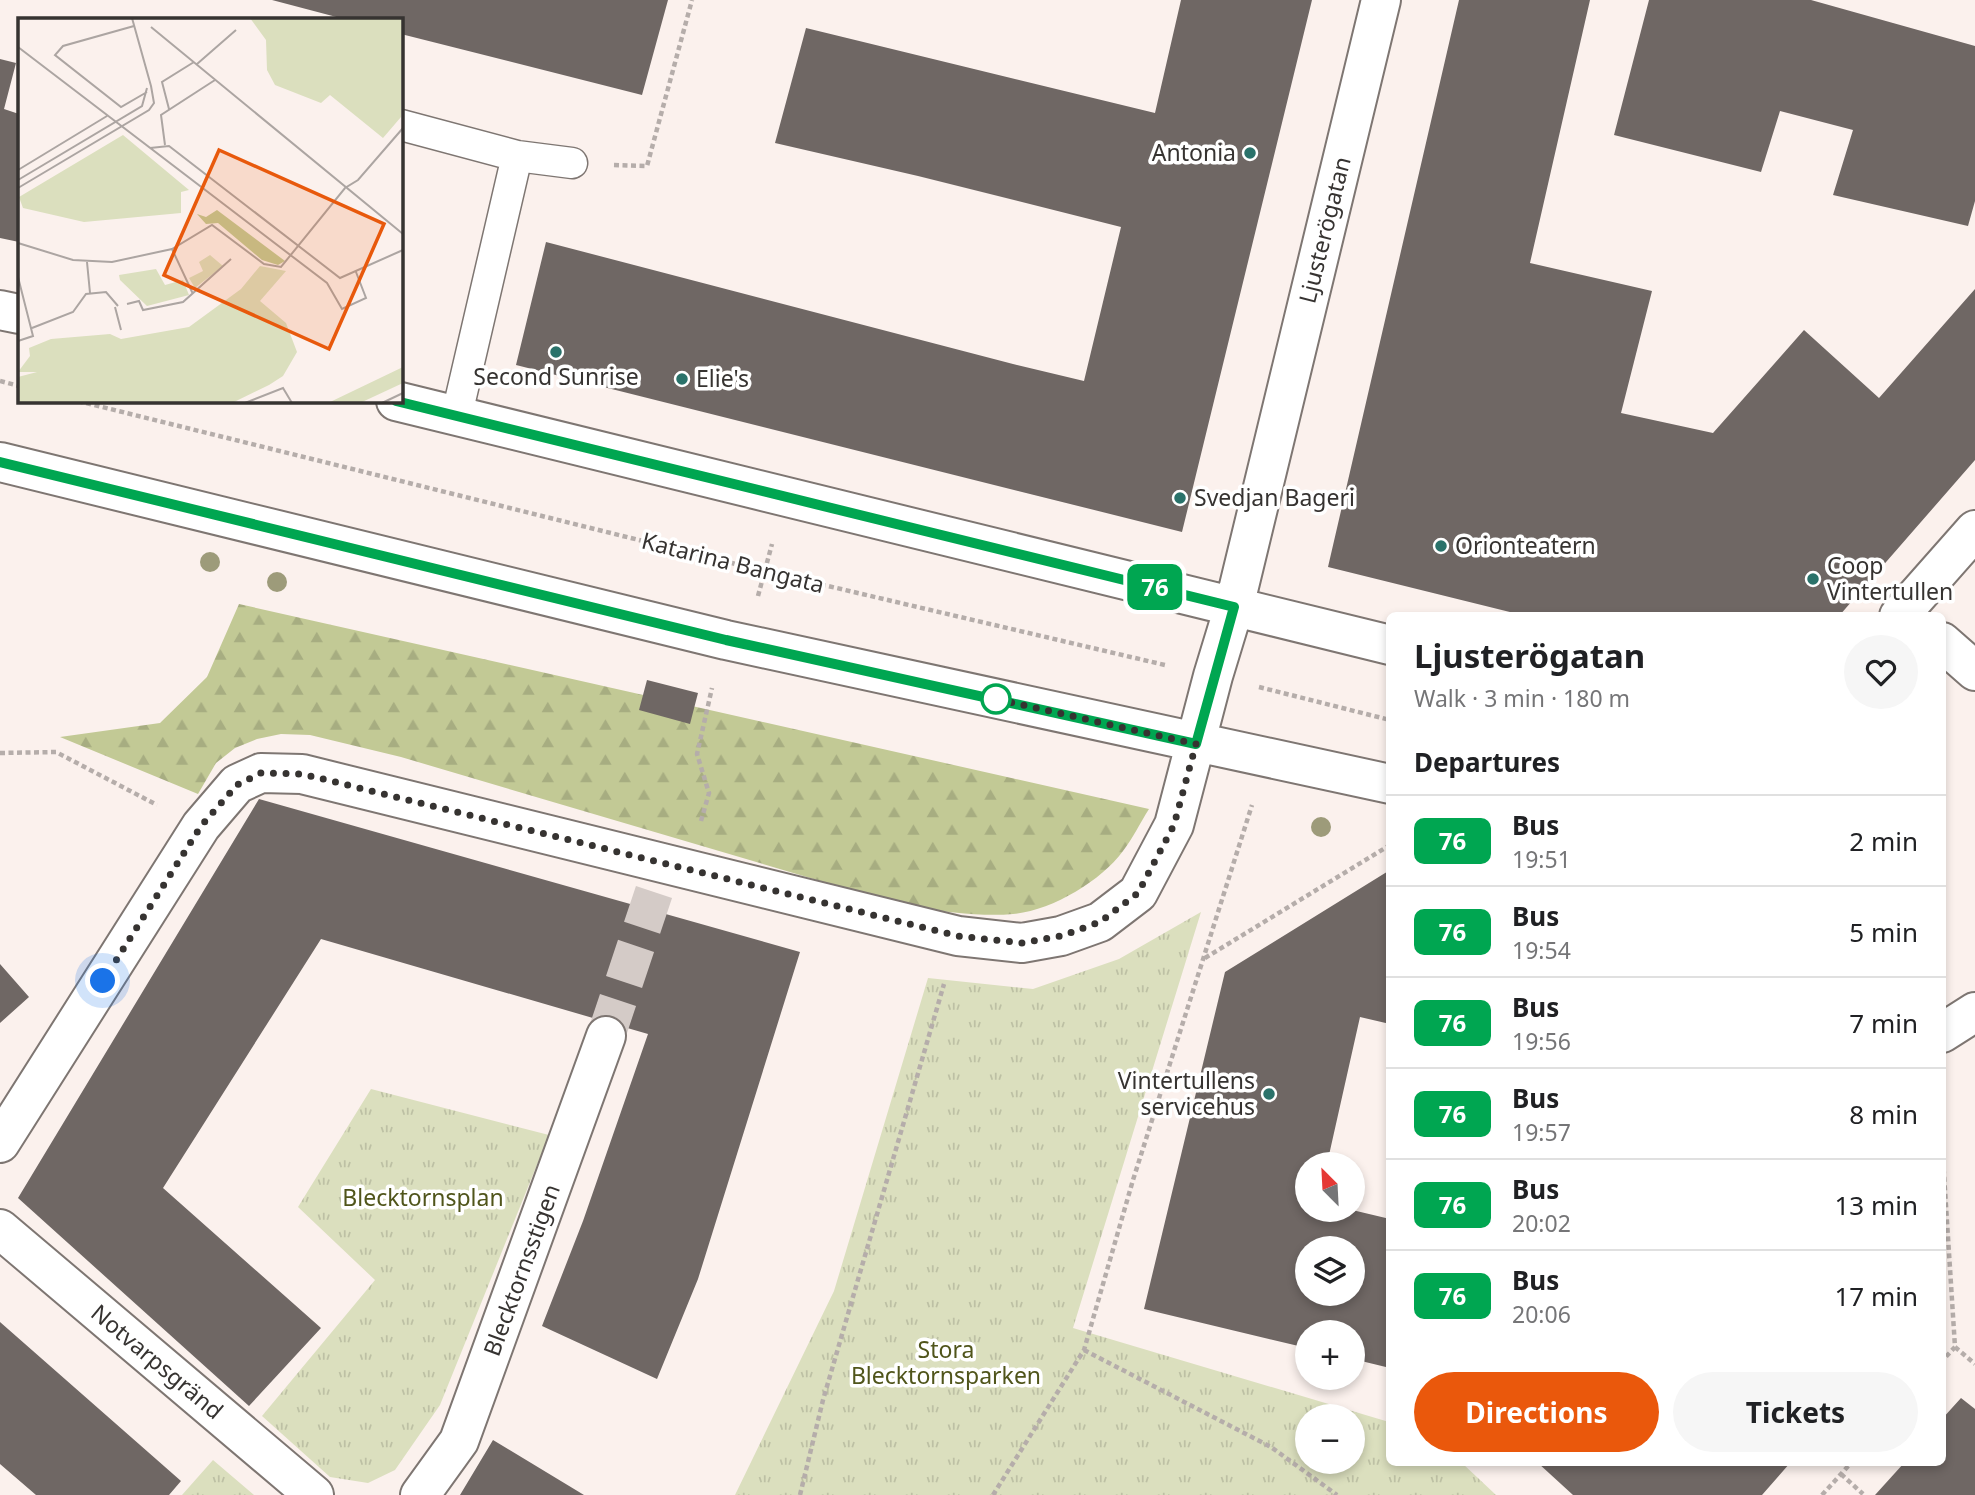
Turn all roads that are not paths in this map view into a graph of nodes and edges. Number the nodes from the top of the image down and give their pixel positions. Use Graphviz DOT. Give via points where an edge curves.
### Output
graph roads {
  1 [pos="1381,0"];
  2 [pos="402,125"];
  3 [pos="517,156"];
  4 [pos="572,163"];
  5 [pos="0,310"];
  6 [pos="18,314"];
  7 [pos="401,402"];
  8 [pos="457,414"];
  9 [pos="0,462"];
  10 [pos="1975,530"];
  11 [pos="1234,607"];
  12 [pos="1908,612"];
  13 [pos="1386,644"];
  14 [pos="1946,646"];
  15 [pos="1975,671"];
  16 [pos="1196,744"];
  17 [pos="1386,783"];
  18 [pos="1975,1012"];
  19 [pos="1946,1030"];
  20 [pos="606,1036"];
  21 [pos="0,1143"];
  22 [pos="0,1229"];
  23 [pos="314,1495"];
  24 [pos="420,1495"];
  1 -- 11 [label="street, Ljusterögatan"];
  2 -- 3 [label="lane"];
  3 -- 4 [label="lane"];
  3 -- 8 [label="lane"];
  5 -- 6 [label="street"];
  7 -- 8 [label="street"];
  8 -- 11 [label="street"];
  9 -- 16 [label="street" via="746,645"];
  10 -- 12 [label="street"];
  11 -- 13 [label="street"];
  11 -- 16 [label="street, Ljusterögatan"];
  14 -- 15 [label="street"];
  16 -- 17 [label="street"];
  16 -- 21 [label="street, Ljusterögatan" via="1174,825 1138,893 1100,922 1022,943 958,936 659,878 302,774 261,773 237,785 201,826"];
  18 -- 19 [label="street"];
  20 -- 24 [label="street, Blecktornsstigen" via="459,1441"];
  22 -- 23 [label="street, Notvarpsgränd"];
}
